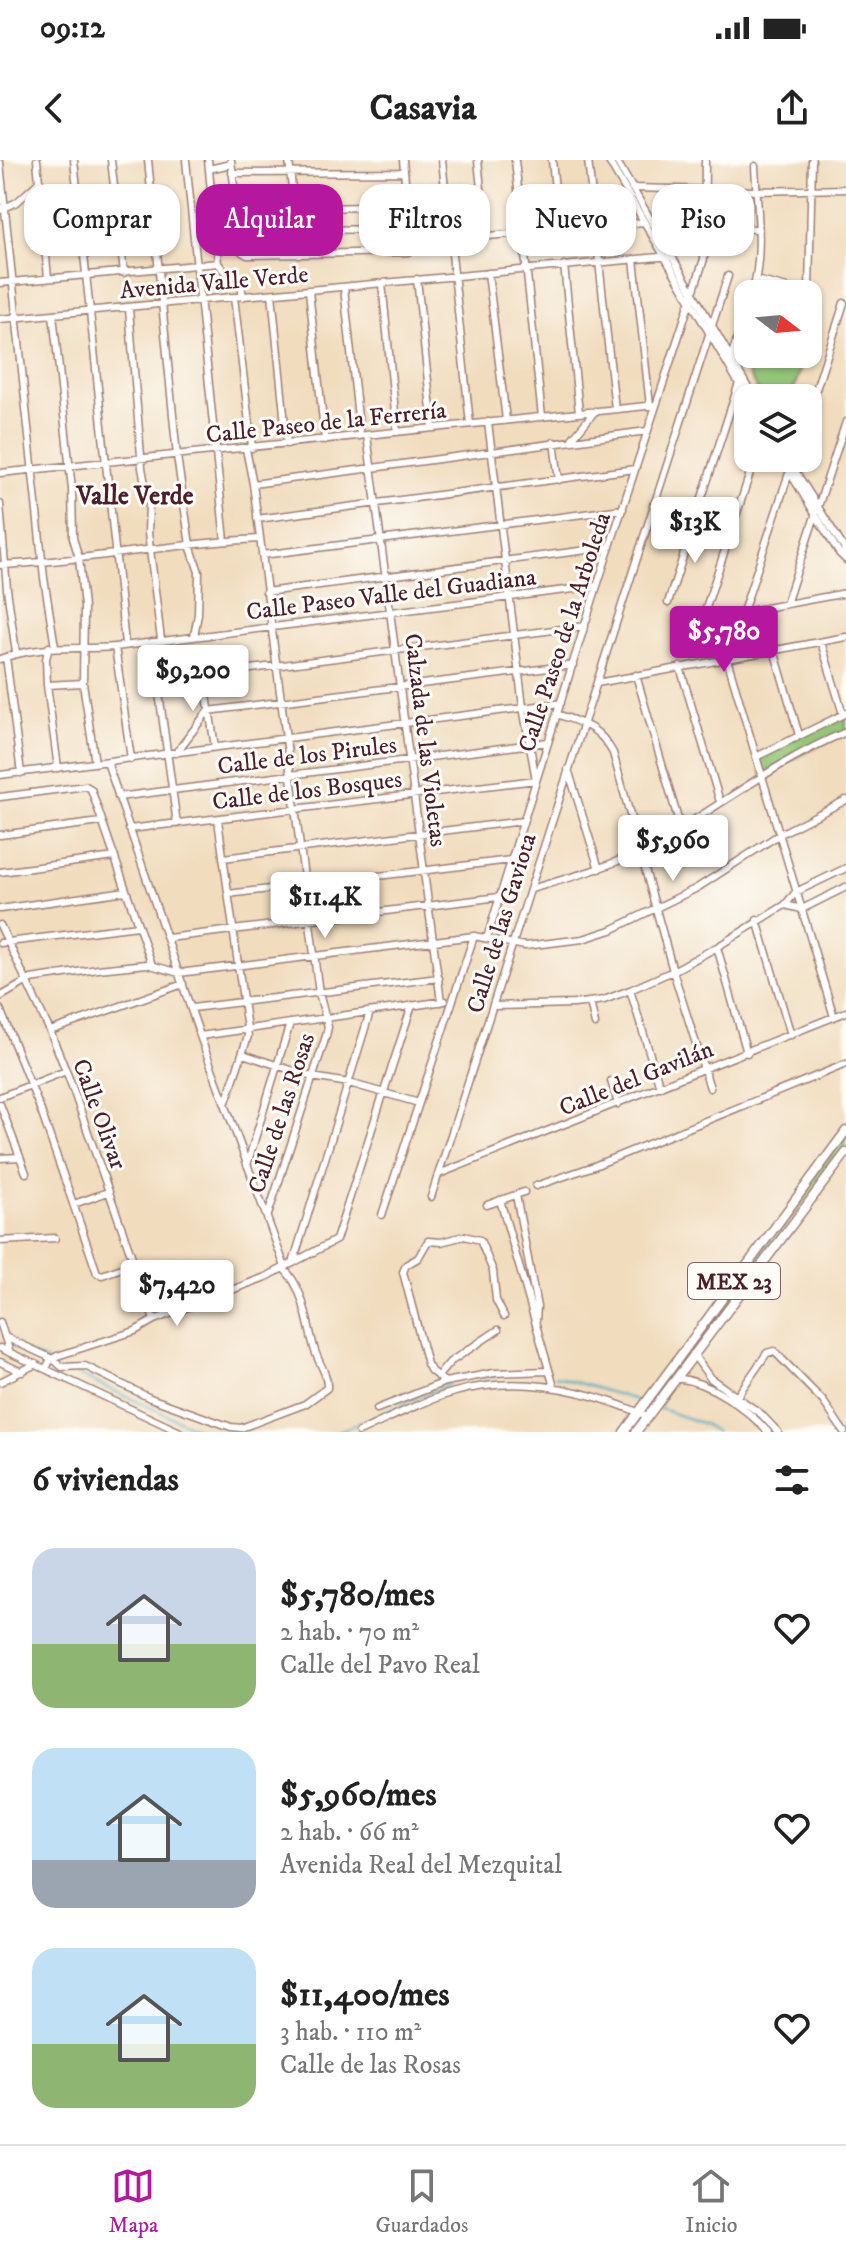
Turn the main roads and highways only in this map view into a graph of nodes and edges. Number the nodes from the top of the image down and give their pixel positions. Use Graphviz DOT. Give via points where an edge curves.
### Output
graph roads {
  1 [pos="846,1131"];
  2 [pos="846,1153"];
  3 [pos="690,1350"];
  4 [pos="643,1414"];
  5 [pos="624,1432"];
  6 [pos="636,1432"];
  1 -- 3 [label="main road, MEX 23"];
  2 -- 3 [label="main road, MEX 23"];
  3 -- 4 [label="main road, MEX 23"];
  3 -- 4 [label="main road, MEX 23" via="676,1378"];
  4 -- 5 [label="main road, MEX 23"];
  4 -- 6 [label="main road, MEX 23"];
}
